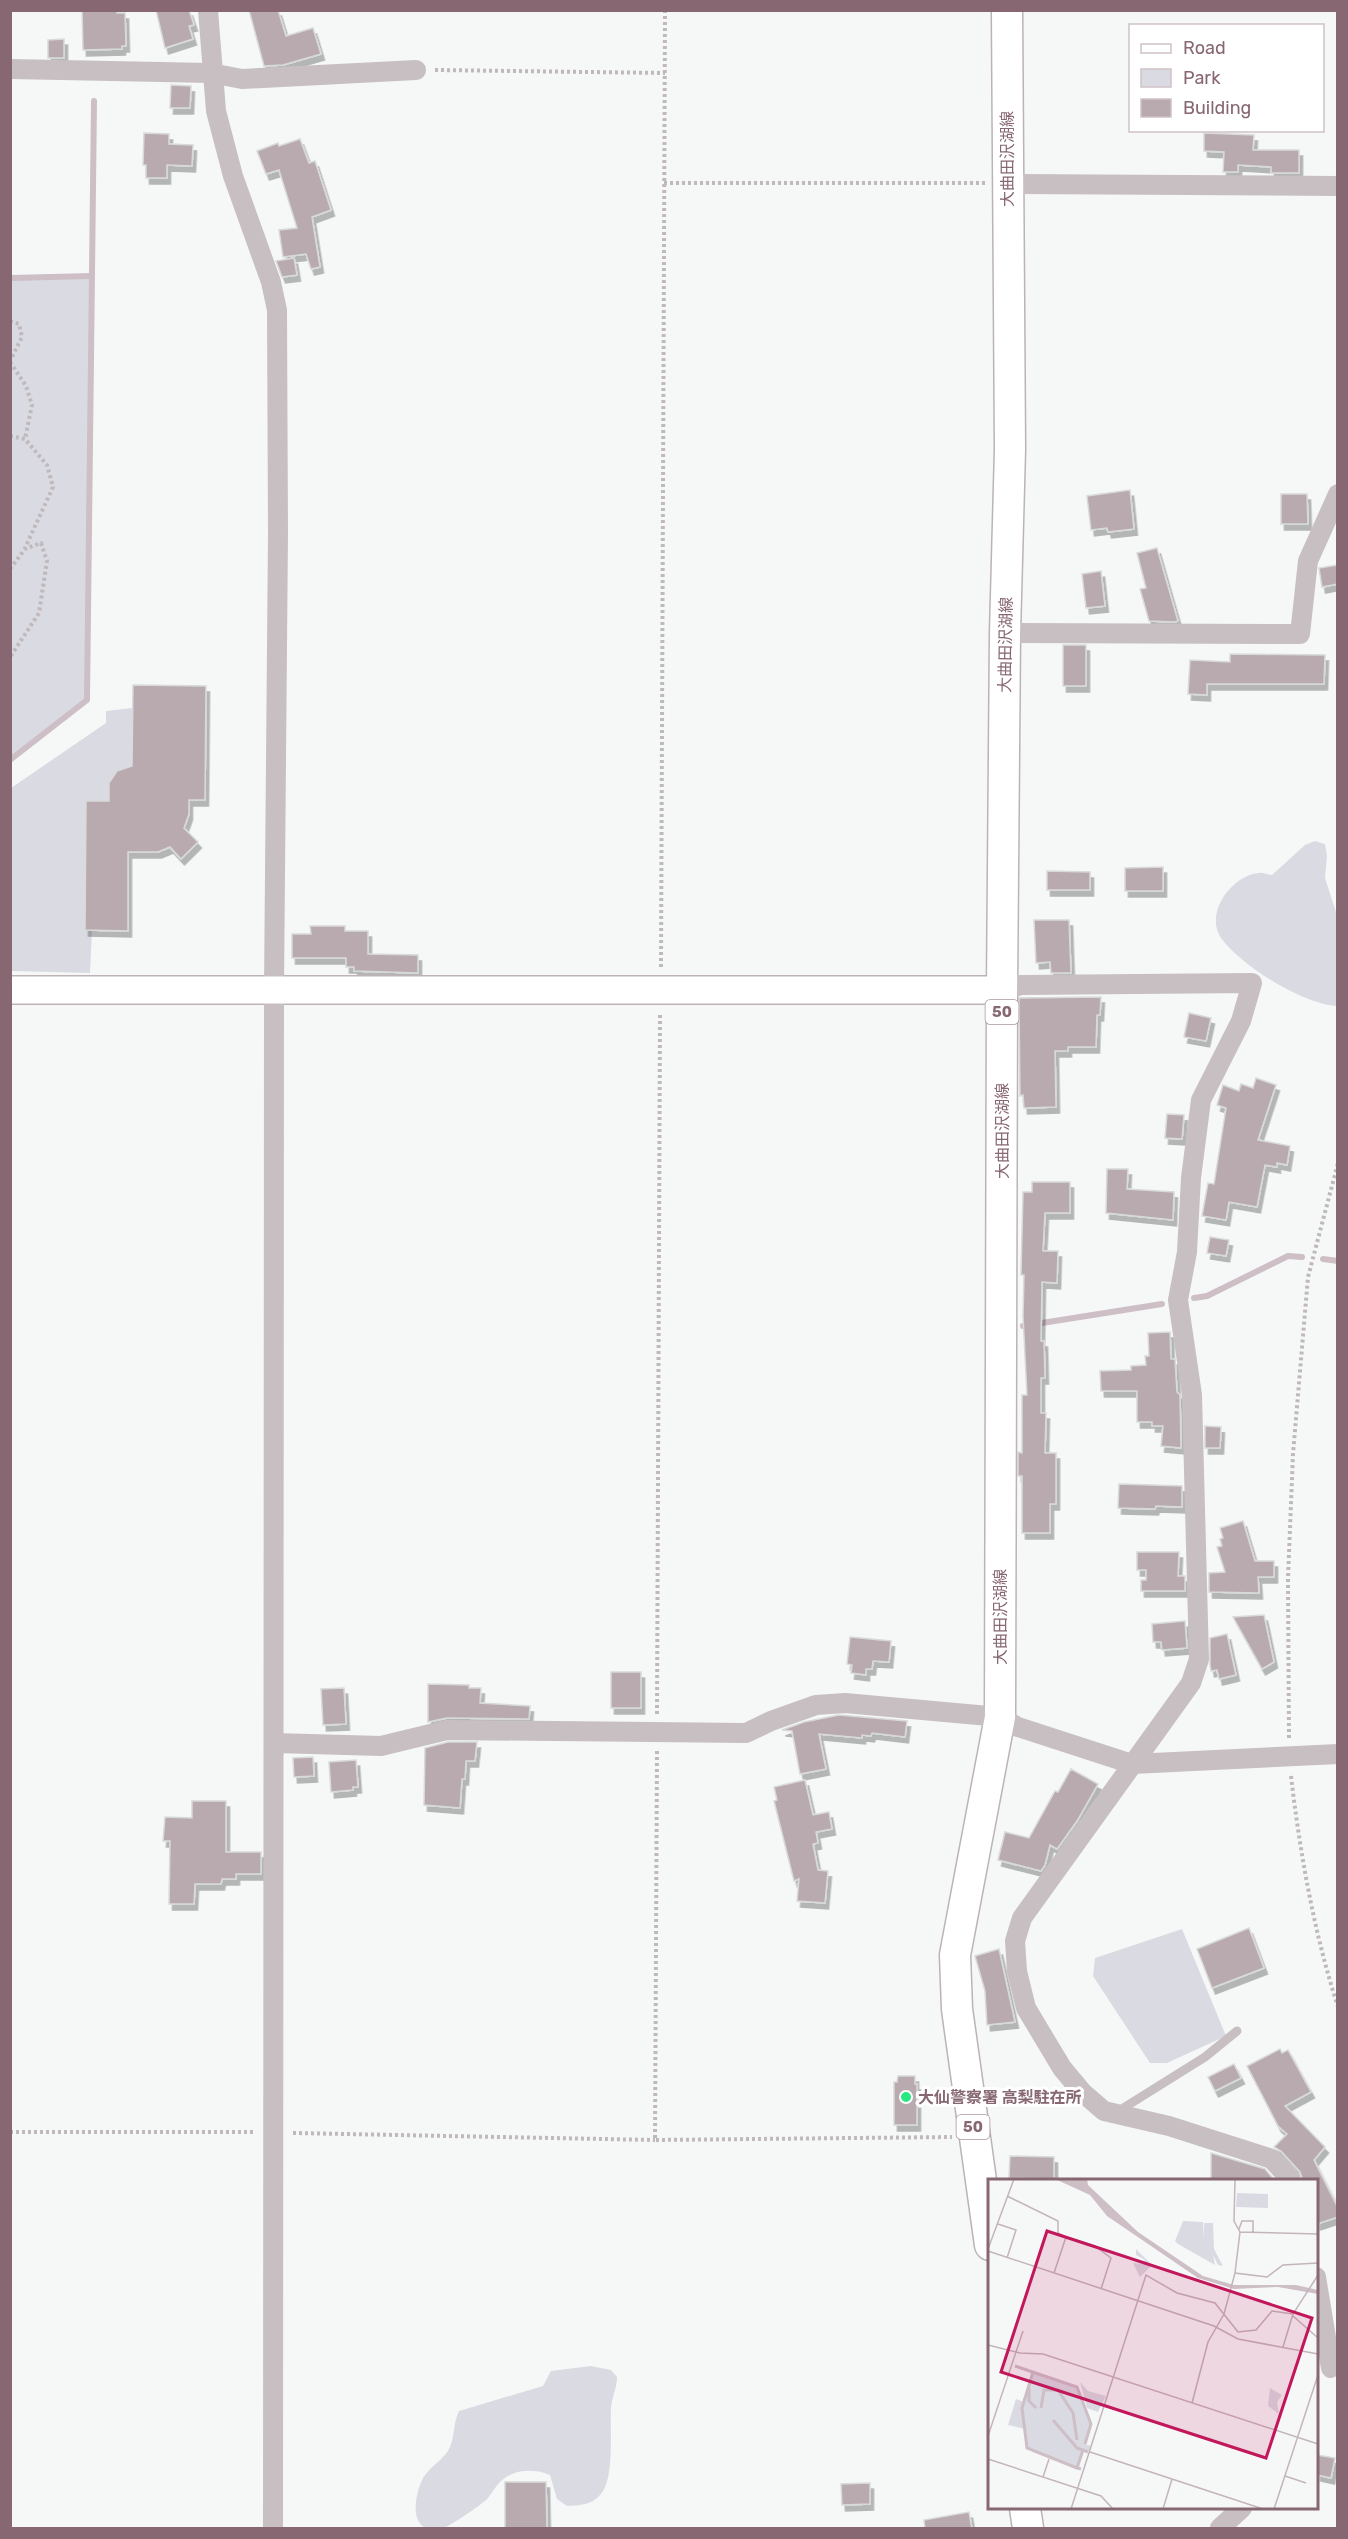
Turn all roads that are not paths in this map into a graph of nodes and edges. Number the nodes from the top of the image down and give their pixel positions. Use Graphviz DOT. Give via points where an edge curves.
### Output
graph roads {
  1 [pos="208,10"];
  2 [pos="1007,10"];
  3 [pos="10,69"];
  4 [pos="416,70"];
  5 [pos="211,73"];
  6 [pos="1007,184"];
  7 [pos="1338,186"];
  8 [pos="1338,494"];
  9 [pos="1005,633"];
  10 [pos="274,989"];
  11 [pos="10,990"];
  12 [pos="1002,990"];
  13 [pos="1000,1717"];
  14 [pos="274,1743"];
  15 [pos="1338,1754"];
  16 [pos="1132,1764"];
  17 [pos="1237,2031"];
  18 [pos="1115,2114"];
  19 [pos="1289,2179"];
  20 [pos="988,2232"];
  21 [pos="1318,2285"];
  22 [pos="1328,2368"];
  23 [pos="1025,2509"];
  24 [pos="1241,2509"];
  25 [pos="273,2529"];
  26 [pos="1028,2529"];
  27 [pos="1220,2529"];
  1 -- 5 [label="street"];
  2 -- 6 [label="main road, 大曲田沢湖線 / 50"];
  3 -- 5 [label="street"];
  4 -- 5 [label="street" via="242,79"];
  5 -- 10 [label="street" via="216,111 233,176 271,282 277,310"];
  6 -- 7 [label="street"];
  6 -- 9 [label="main road, 大曲田沢湖線 / 50" via="1010,449"];
  8 -- 9 [label="street" via="1308,561 1300,634"];
  9 -- 12 [label="main road, 大曲田沢湖線 / 50"];
  10 -- 11 [label="street"];
  10 -- 12 [label="street"];
  10 -- 14 [label="street"];
  12 -- 13 [label="main road, 大曲田沢湖線 / 50"];
  12 -- 16 [label="street" via="1021,986 1252,983 1241,1021 1202,1100 1191,1178 1187,1252 1178,1300 1192,1395 1199,1659 1191,1683"];
  13 -- 14 [label="street" via="845,1703 816,1706 746,1733 447,1730 381,1746"];
  13 -- 16 [label="street" via="1018,1727"];
  13 -- 20 [label="main road, 大曲田沢湖線 / 50" via="955,1955 957,2009"];
  14 -- 25 [label="street"];
  15 -- 16 [label="street"];
  16 -- 18 [label="street" via="1022,1918 1015,1941 1026,2008 1062,2068 1082,2092 1104,2111"];
  17 -- 18 [label="lane" via="1205,2057"];
  18 -- 19 [label="street" via="1169,2126 1272,2159"];
  21 -- 22 [label="street"];
  23 -- 26 [label="main road"];
  24 -- 27 [label="street"];
}
